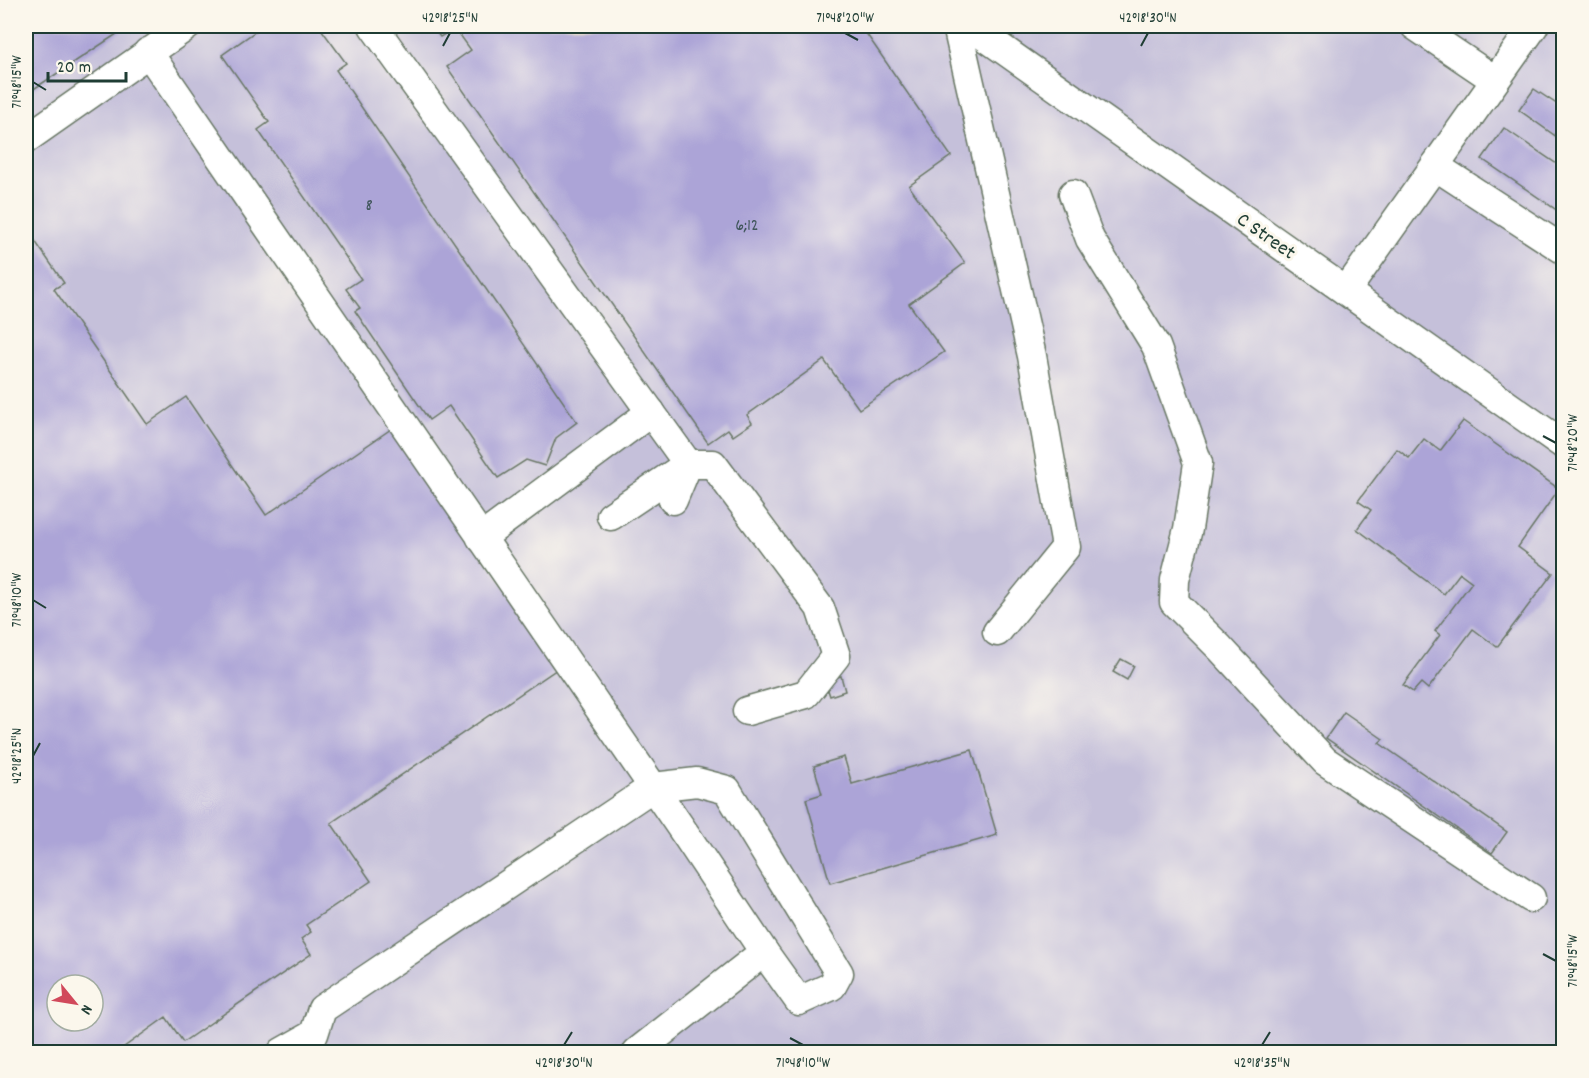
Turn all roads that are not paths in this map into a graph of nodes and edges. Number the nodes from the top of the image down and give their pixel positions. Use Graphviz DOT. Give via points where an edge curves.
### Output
graph roads {
  1 [pos="187,26"];
  2 [pos="373,26"];
  3 [pos="957,26"];
  4 [pos="970,26"];
  5 [pos="1415,26"];
  6 [pos="1534,26"];
  7 [pos="148,52"];
  8 [pos="1495,81"];
  9 [pos="26,139"];
  10 [pos="1436,166"];
  11 [pos="1073,194"];
  12 [pos="1563,250"];
  13 [pos="1346,291"];
  14 [pos="651,412"];
  15 [pos="1563,445"];
  16 [pos="688,464"];
  17 [pos="674,500"];
  18 [pos="611,516"];
  19 [pos="481,538"];
  20 [pos="997,632"];
  21 [pos="747,711"];
  22 [pos="652,787"];
  23 [pos="1531,898"];
  24 [pos="764,952"];
  25 [pos="282,1053"];
  26 [pos="637,1053"];
  1 -- 7 [label="street"];
  2 -- 14 [label="street"];
  3 -- 20 [label="street" via="1032,356 1066,547"];
  4 -- 13 [label="street, C Street"];
  5 -- 8 [label="street"];
  6 -- 8 [label="street"];
  7 -- 9 [label="street"];
  7 -- 19 [label="street"];
  8 -- 10 [label="street"];
  10 -- 12 [label="street"];
  10 -- 13 [label="street"];
  11 -- 23 [label="street" via="1090,239 1156,346 1198,464 1174,602 1325,761"];
  13 -- 15 [label="street, C Street"];
  14 -- 16 [label="street"];
  14 -- 19 [label="street"];
  16 -- 17 [label="street"];
  16 -- 18 [label="street"];
  16 -- 21 [label="street" via="713,464 820,608 845,660 806,694"];
  19 -- 22 [label="street"];
  22 -- 24 [label="street"];
  22 -- 24 [label="street" via="696,782 727,790 839,973 831,986 799,1001"];
  22 -- 25 [label="street" via="322,1009 314,1034"];
  24 -- 26 [label="street"];
}
